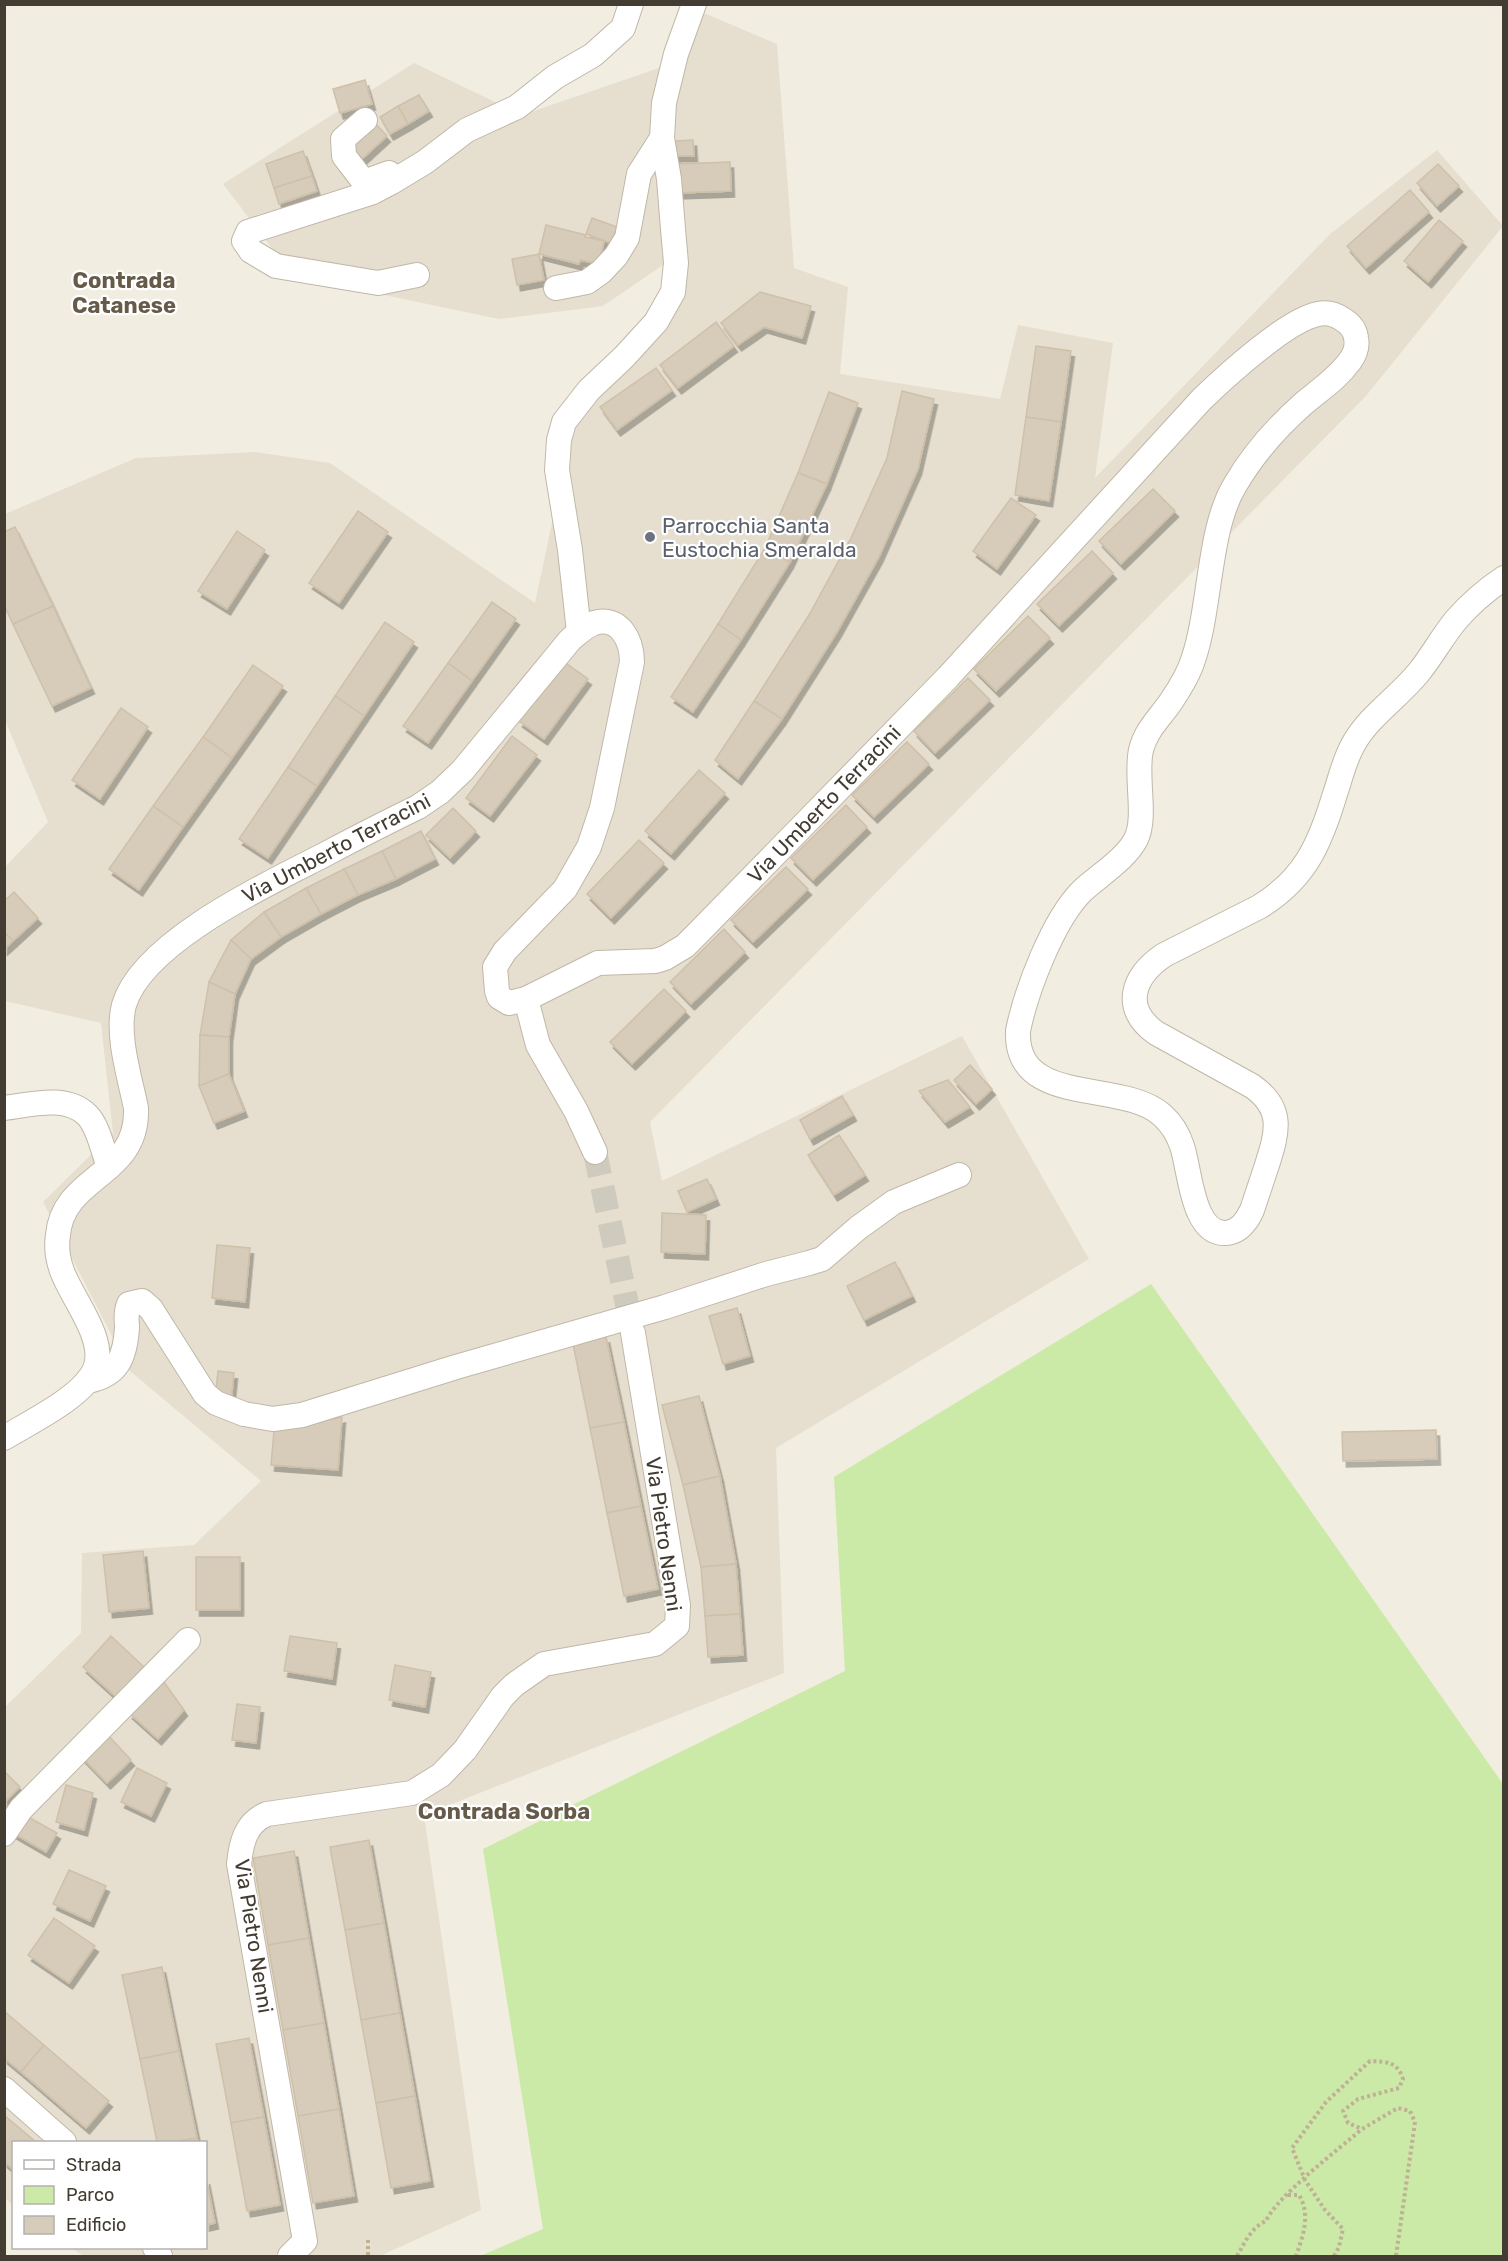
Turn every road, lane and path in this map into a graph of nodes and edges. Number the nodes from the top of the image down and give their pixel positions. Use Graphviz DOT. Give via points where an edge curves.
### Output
graph roads {
  1 [pos="631,4"];
  2 [pos="694,4"];
  3 [pos="366,120"];
  4 [pos="662,138"];
  5 [pos="425,162"];
  6 [pos="417,275"];
  7 [pos="556,288"];
  8 [pos="1503,578"];
  9 [pos="579,632"];
  10 [pos="526,999"];
  11 [pos="4,1108"];
  12 [pos="595,1152"];
  13 [pos="109,1167"];
  14 [pos="959,1175"];
  15 [pos="633,1333"];
  16 [pos="88,1381"];
  17 [pos="4,1438"];
  18 [pos="188,1640"];
  19 [pos="4,1834"];
  20 [pos="4,2089"];
  21 [pos="1362,2129"];
  22 [pos="63,2141"];
  23 [pos="1305,2180"];
  24 [pos="1287,2195"];
  25 [pos="368,2240"];
  26 [pos="290,2256"];
  27 [pos="368,2256"];
  28 [pos="1237,2256"];
  29 [pos="1296,2256"];
  30 [pos="1334,2256"];
  31 [pos="1396,2256"];
  1 -- 5 [label="street" via="623,28 593,55 555,77 517,107 466,130"];
  2 -- 4 [label="street" via="676,54"];
  3 -- 5 [label="street" via="343,139 344,156 364,182 407,164"];
  4 -- 7 [label="street" via="639,174 627,237 616,256 587,282"];
  4 -- 9 [label="street" via="674,241 673,292 656,322 570,414 559,440 557,470"];
  5 -- 6 [label="street" via="373,192 248,232 244,241 276,266 378,283"];
  8 -- 10 [label="street, Via Umberto Terracini" via="1468,607 1419,672 1359,735 1343,768 1322,835 1294,880 1259,907 1164,955 1139,978 1135,1006 1145,1024 1252,1086 1275,1114 1276,1136 1249,1218 1232,1232 1218,1232 1206,1224 1197,1210 1182,1145 1162,1115 1140,1103 1042,1077 1022,1057 1018,1031 1038,969 1061,918 1136,839 1143,744 1192,663 1205,616 1221,520 1233,489 1280,428 1348,363 1357,344 1354,330 1338,316 1322,313 1309,317 1253,354 1217,385 900,727 685,946 655,961 590,966"];
  9 -- 10 [label="street, Via Umberto Terracini" via="595,622 614,624 628,638 633,662 602,808 586,854 555,901 505,951 495,967 499,997 509,1003"];
  9 -- 13 [label="street, Via Umberto Terracini" via="463,771 440,792 242,898 182,937 144,972 129,993 122,1021 136,1108 135,1129 127,1149"];
  10 -- 12 [label="street" via="538,1045"];
  11 -- 13 [label="street" via="56,1102 74,1107 87,1115"];
  13 -- 16 [label="street, Via Umberto Terracini" via="68,1206 58,1234 62,1272 95,1342 96,1366"];
  14 -- 16 [label="street" via="894,1202 822,1258 809,1263 302,1415 273,1419 244,1414 216,1403 205,1394 152,1309 142,1301 129,1304 125,1343 117,1365 105,1377"];
  15 -- 26 [label="street, Via Pietro Nenni" via="678,1605 676,1626 655,1644 544,1664 503,1696 465,1750 441,1775 412,1793 267,1814 252,1824 241,1844 239,1864 305,2241"];
  16 -- 17 [label="street"];
  18 -- 19 [label="street" via="21,1809"];
  20 -- 22 [label="street"];
  21 -- 23 [label="path"];
  21 -- 23 [label="path" via="1348,2123 1343,2111 1358,2099 1399,2088 1403,2079 1400,2069 1390,2063 1370,2061 1326,2102 1305,2129 1292,2148"];
  21 -- 31 [label="path" via="1398,2108 1410,2111 1415,2122"];
  23 -- 24 [label="path"];
  23 -- 30 [label="path" via="1343,2229"];
  24 -- 28 [label="path" via="1266,2221 1249,2234"];
  24 -- 29 [label="path" via="1299,2195 1305,2205 1305,2231"];
  25 -- 27 [label="path"];
}
